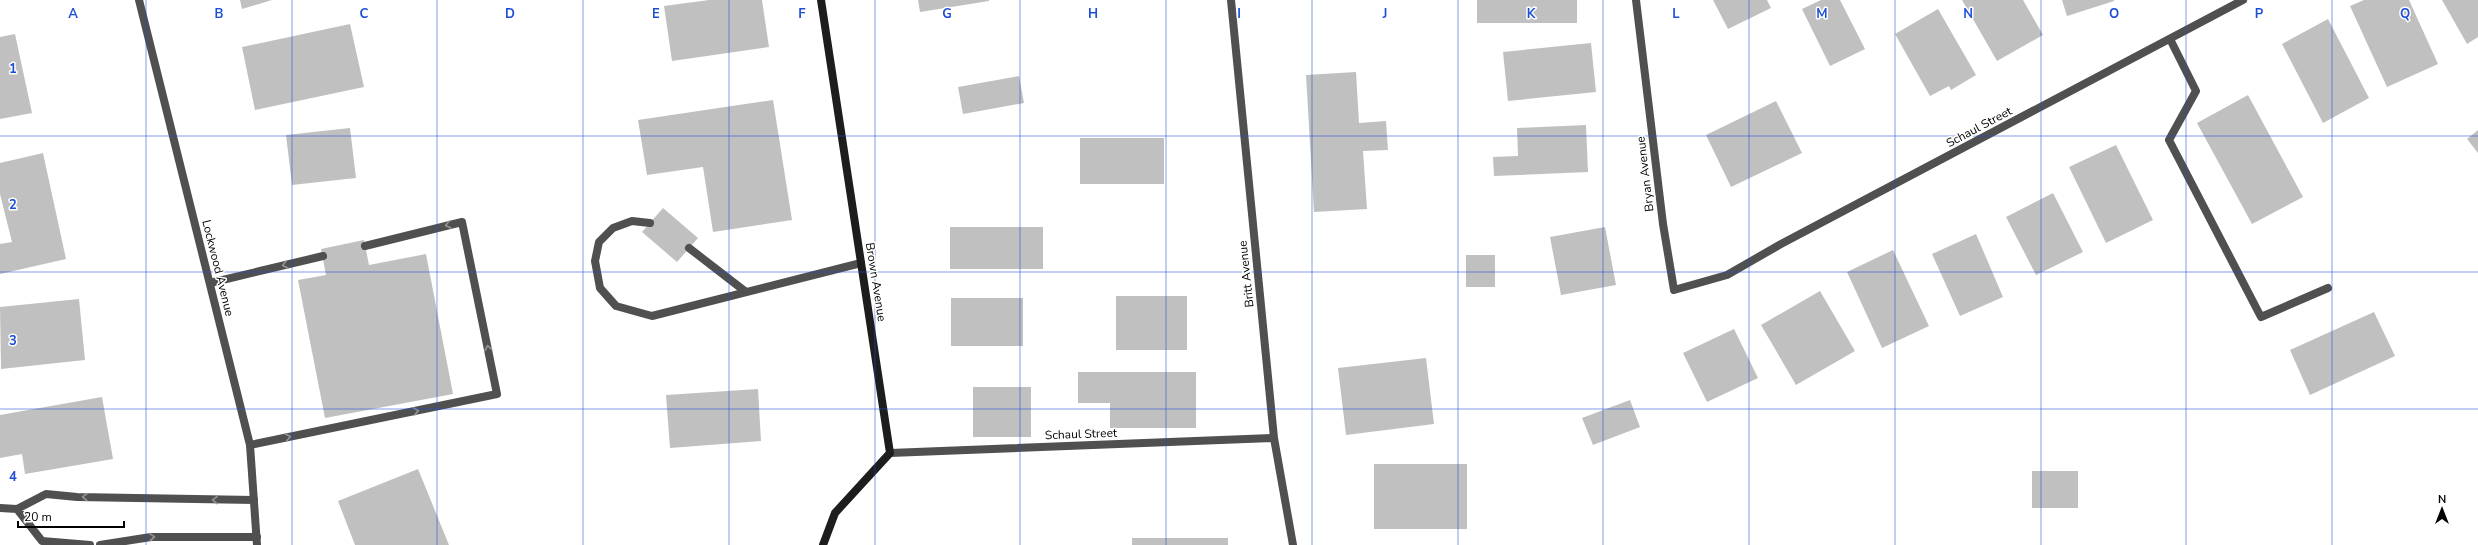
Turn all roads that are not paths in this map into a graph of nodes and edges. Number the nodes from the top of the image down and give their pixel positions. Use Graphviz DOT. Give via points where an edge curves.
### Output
graph roads {
  1 [pos="139,0"];
  2 [pos="821,0"];
  3 [pos="1231,0"];
  4 [pos="1636,0"];
  5 [pos="2243,0"];
  6 [pos="2170,39"];
  7 [pos="650,223"];
  8 [pos="365,246"];
  9 [pos="689,248"];
  10 [pos="323,256"];
  11 [pos="861,263"];
  12 [pos="1727,275"];
  13 [pos="210,283"];
  14 [pos="2328,288"];
  15 [pos="746,292"];
  16 [pos="1274,438"];
  17 [pos="250,445"];
  18 [pos="890,453"];
  19 [pos="254,500"];
  20 [pos="0,508"];
  21 [pos="18,509"];
  22 [pos="257,541"];
  23 [pos="90,545"];
  24 [pos="100,545"];
  25 [pos="823,545"];
  26 [pos="1293,545"];
  1 -- 13 [label="street, Lockwood Avenue"];
  2 -- 11 [label="street, Brown Avenue"];
  3 -- 16 [label="street, Britt Avenue"];
  4 -- 12 [label="street, Bryan Avenue" via="1663,224 1674,290"];
  5 -- 6 [label="street, Schaul Street"];
  6 -- 12 [label="street, Schaul Street"];
  6 -- 14 [label="street" via="2196,91 2169,140 2261,317"];
  7 -- 15 [label="street" via="632,221 613,228 599,242 595,261 600,288 616,306 652,316"];
  17 -- 8 [label="street, one-way" via="497,394 462,222"];
  9 -- 15 [label="street"];
  10 -- 13 [label="street, one-way"];
  11 -- 15 [label="street"];
  11 -- 18 [label="street, Brown Avenue"];
  13 -- 17 [label="street, Lockwood Avenue"];
  16 -- 18 [label="street, Schaul Street"];
  16 -- 26 [label="street, Britt Avenue"];
  17 -- 19 [label="street, Lockwood Avenue"];
  18 -- 25 [label="street" via="835,513"];
  19 -- 21 [label="street, one-way" via="77,497 46,494"];
  19 -- 22 [label="street, Lockwood Avenue"];
  20 -- 21 [label="street"];
  21 -- 23 [label="street" via="42,541"];
  24 -- 22 [label="street, one-way" via="151,537"];
}
